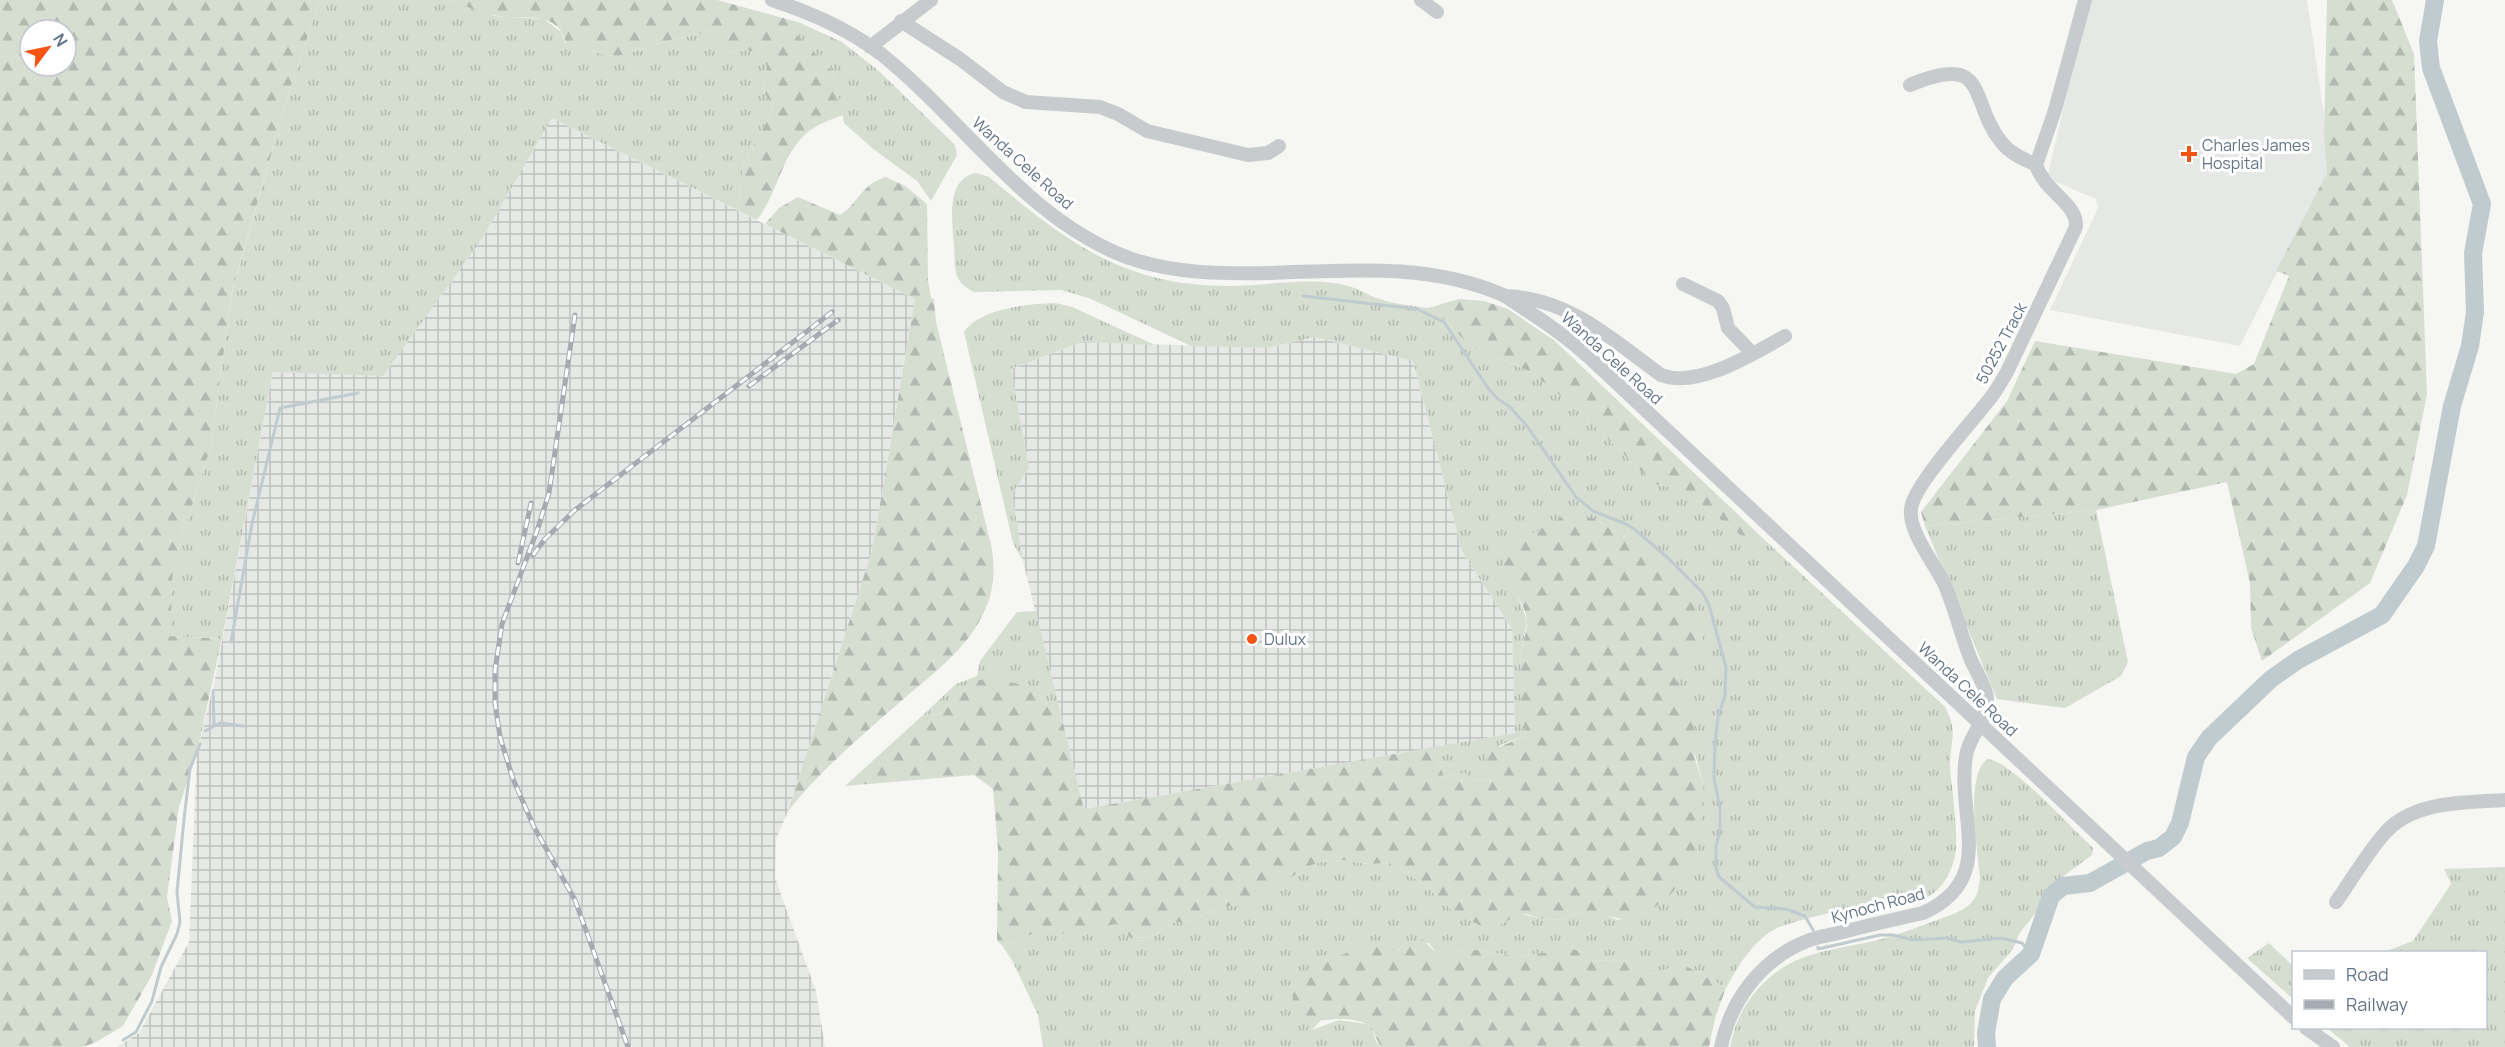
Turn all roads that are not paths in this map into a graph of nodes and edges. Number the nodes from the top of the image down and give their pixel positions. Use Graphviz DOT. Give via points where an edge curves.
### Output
graph roads {
  1 [pos="772,0"];
  2 [pos="931,0"];
  3 [pos="1421,0"];
  4 [pos="2085,0"];
  5 [pos="1437,12"];
  6 [pos="901,21"];
  7 [pos="870,47"];
  8 [pos="1910,85"];
  9 [pos="1280,146"];
  10 [pos="2036,165"];
  11 [pos="1683,284"];
  12 [pos="1505,296"];
  13 [pos="1785,336"];
  14 [pos="1753,354"];
  15 [pos="1980,722"];
  16 [pos="2505,800"];
  17 [pos="2336,902"];
  18 [pos="2292,1016"];
  19 [pos="2305,1029"];
  20 [pos="2306,1029"];
  21 [pos="1721,1047"];
  22 [pos="2321,1047"];
  23 [pos="2333,1047"];
  1 -- 7 [label="street, Wanda Cele Road" via="820,19"];
  2 -- 6 [label="street"];
  3 -- 5 [label="street"];
  4 -- 10 [label="street"];
  6 -- 7 [label="street"];
  6 -- 9 [label="street" via="974,68 1003,92 1026,102 1100,107 1147,131 1248,155 1268,153"];
  7 -- 12 [label="street, Wanda Cele Road" via="1044,208 1082,236 1130,258 1211,273 1424,273 1468,282"];
  8 -- 10 [label="street" via="1944,75 1969,79 2003,145"];
  10 -- 15 [label="street, 50252 Track" via="2042,180 2072,210 2076,227 2007,372 1922,486 1910,511 1914,530 1945,586 1985,690 1988,706"];
  11 -- 14 [label="street" via="1718,301 1728,328"];
  12 -- 14 [label="street" via="1532,297 1573,313 1672,379 1712,371"];
  12 -- 15 [label="street, Wanda Cele Road" via="1566,336"];
  13 -- 14 [label="street"];
  15 -- 18 [label="street, Wanda Cele Road"];
  15 -- 21 [label="street, Kynoch Road" via="1966,754 1968,865 1958,887 1923,913 1808,940 1784,953 1761,971 1734,1006"];
  16 -- 17 [label="street" via="2445,805 2407,816 2385,833"];
  19 -- 22 [label="street"];
  20 -- 23 [label="street"];
}
